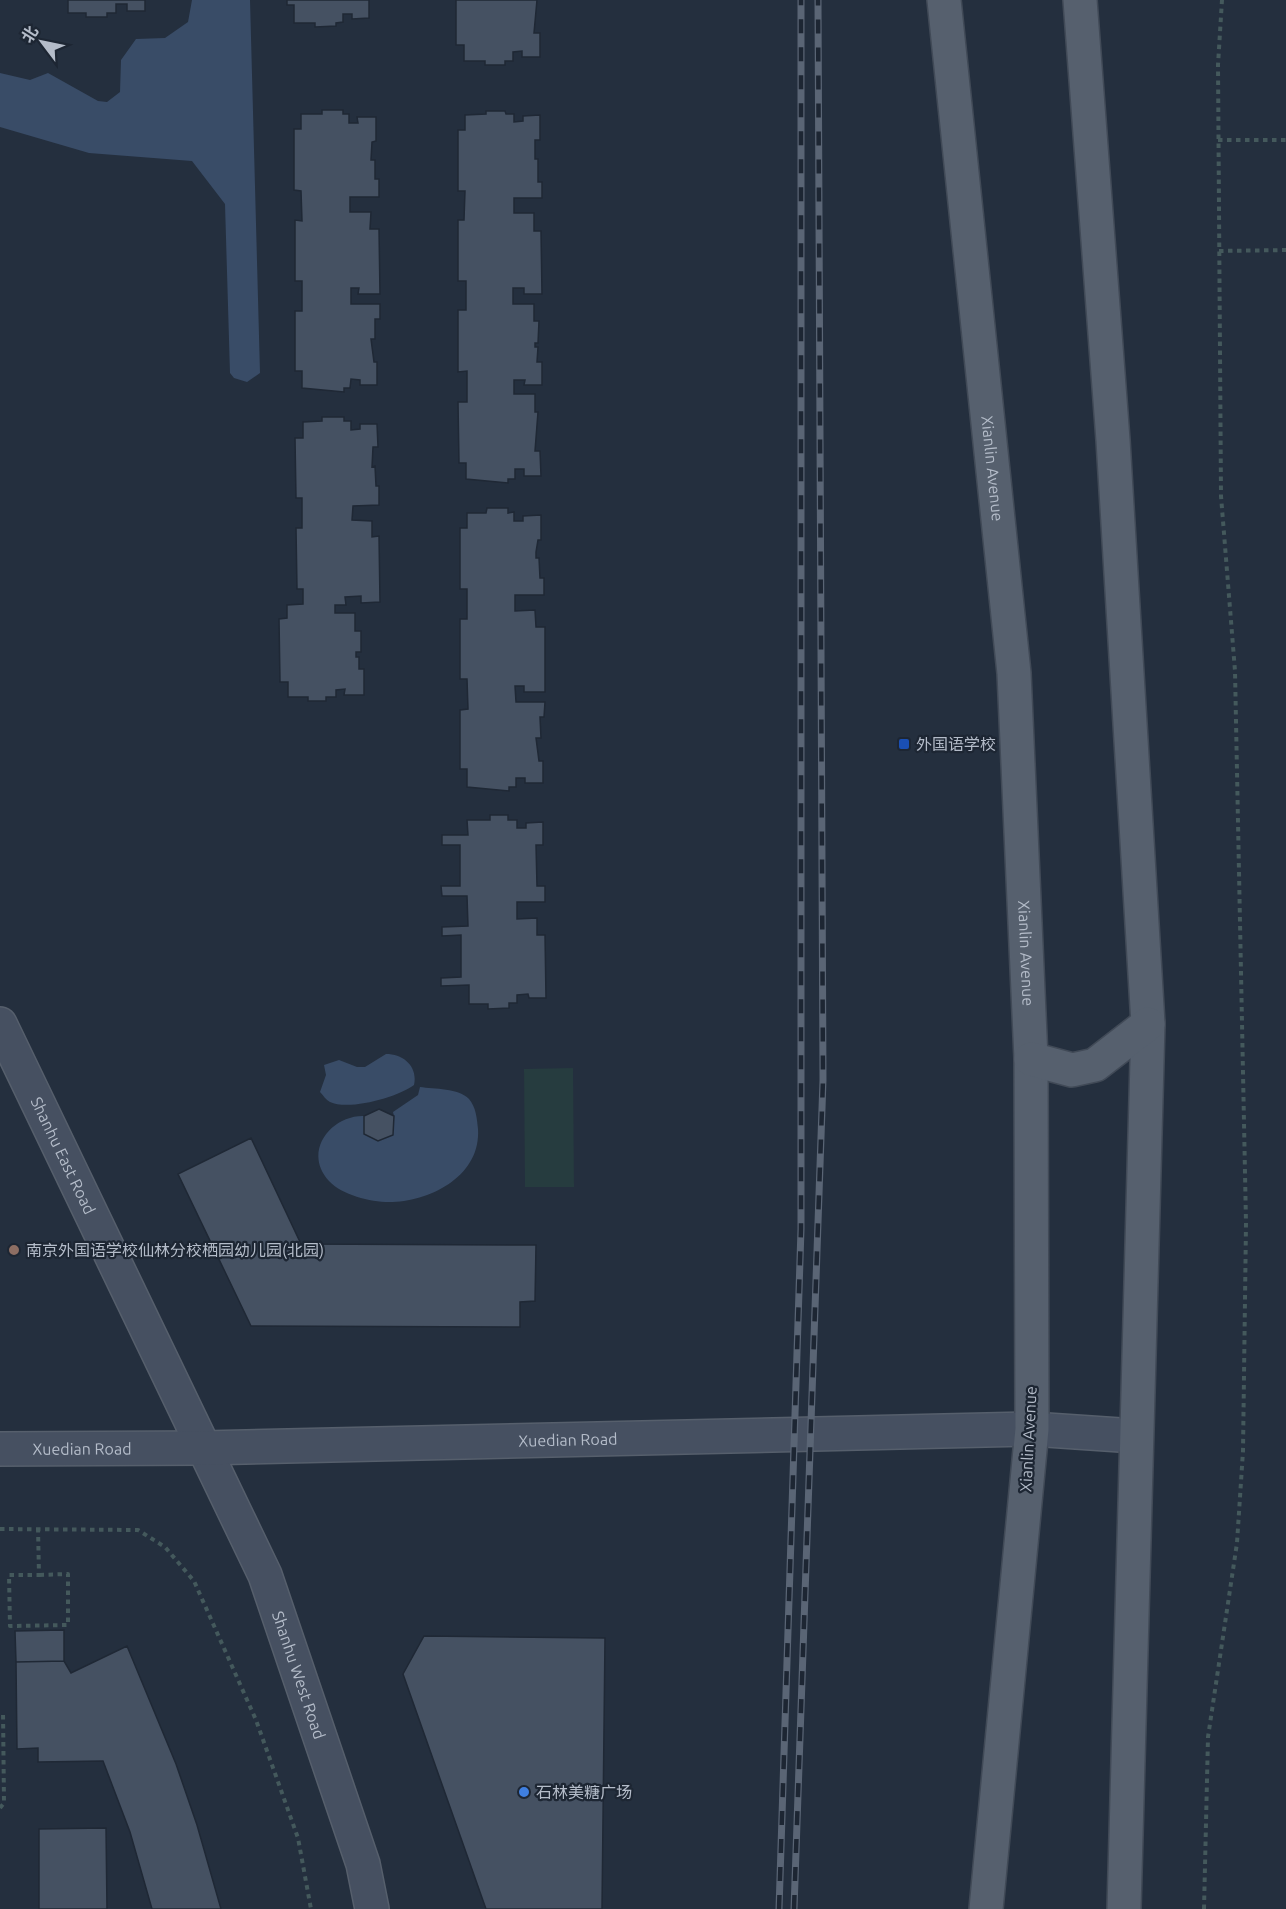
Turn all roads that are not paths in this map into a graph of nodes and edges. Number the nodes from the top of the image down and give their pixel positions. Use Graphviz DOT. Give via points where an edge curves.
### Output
graph roads {
  1 [pos="944,0"];
  2 [pos="1080,0"];
  3 [pos="0,1024"];
  4 [pos="1148,1024"];
  5 [pos="1031,1059"];
  6 [pos="1032,1429"];
  7 [pos="1135,1436"];
  8 [pos="203,1448"];
  9 [pos="0,1449"];
  10 [pos="372,1909"];
  11 [pos="986,1909"];
  12 [pos="1124,1909"];
  1 -- 5 [label="main road, Xianlin Avenue" via="1014,673"];
  2 -- 4 [label="main road" via="1113,440"];
  3 -- 8 [label="street, Shanhu East Road"];
  4 -- 5 [label="main road" via="1095,1065 1071,1070"];
  4 -- 7 [label="main road"];
  5 -- 6 [label="main road, Xianlin Avenue"];
  6 -- 7 [label="street, Xuedian Road"];
  6 -- 8 [label="street, Xuedian Road"];
  6 -- 11 [label="main road, Xianlin Avenue"];
  7 -- 12 [label="main road"];
  8 -- 9 [label="street, Xuedian Road"];
  8 -- 10 [label="street, Shanhu West Road" via="265,1575 363,1864"];
}
